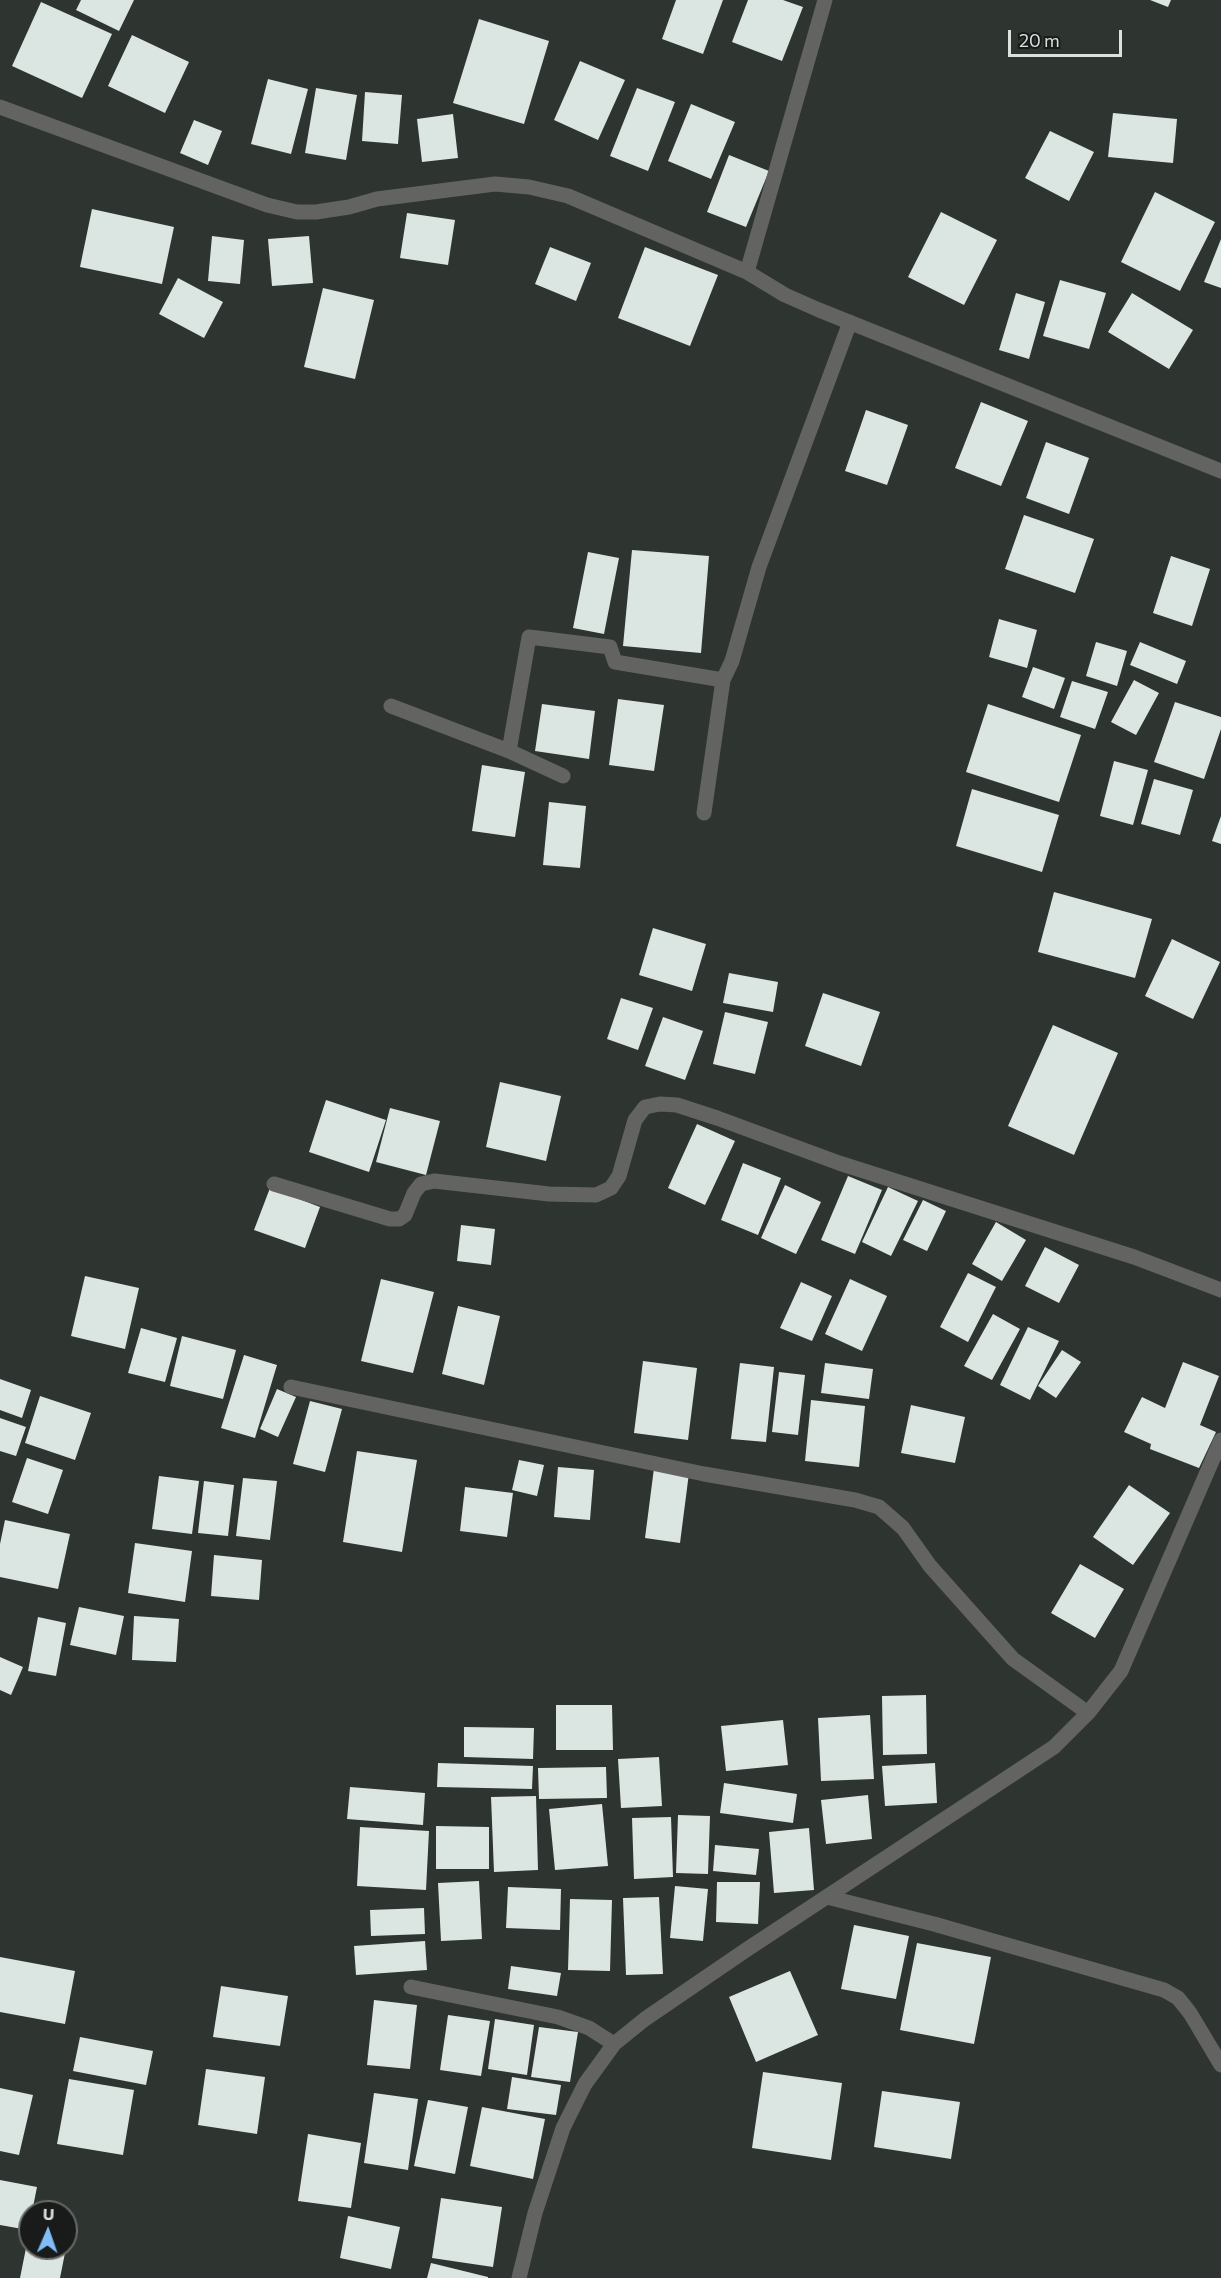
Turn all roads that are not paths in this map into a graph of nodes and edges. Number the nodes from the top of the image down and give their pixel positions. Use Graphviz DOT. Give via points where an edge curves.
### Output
graph roads {
  1 [pos="825,0"];
  2 [pos="0,107"];
  3 [pos="747,272"];
  4 [pos="850,321"];
  5 [pos="1221,471"];
  6 [pos="723,680"];
  7 [pos="391,705"];
  8 [pos="509,751"];
  9 [pos="563,776"];
  10 [pos="704,813"];
  11 [pos="274,1184"];
  12 [pos="1221,1290"];
  13 [pos="291,1387"];
  14 [pos="1220,1444"];
  15 [pos="1088,1713"];
  16 [pos="827,1897"];
  17 [pos="411,1987"];
  18 [pos="614,2044"];
  19 [pos="1221,2065"];
  20 [pos="519,2278"];
  1 -- 3 [label="street"];
  2 -- 3 [label="street" via="267,206 316,212 377,199 495,184 529,188 568,196"];
  3 -- 4 [label="street" via="785,295"];
  4 -- 5 [label="street"];
  4 -- 6 [label="street" via="759,567"];
  6 -- 8 [label="street" via="615,662 610,647 529,637"];
  6 -- 10 [label="street"];
  7 -- 8 [label="street"];
  8 -- 9 [label="street"];
  11 -- 12 [label="street" via="390,1219 405,1215 421,1184 434,1181 549,1194 596,1195 611,1188 619,1176 635,1120 645,1107 677,1105 839,1163 1134,1257"];
  13 -- 15 [label="street" via="879,1507 903,1528 930,1566 1013,1659"];
  14 -- 15 [label="street" via="1121,1671"];
  15 -- 16 [label="street" via="1054,1747"];
  16 -- 18 [label="street"];
  16 -- 19 [label="street" via="1164,1990 1178,1998 1190,2013"];
  17 -- 18 [label="street" via="558,2017 589,2028"];
  18 -- 20 [label="street" via="585,2084 563,2128"];
}
